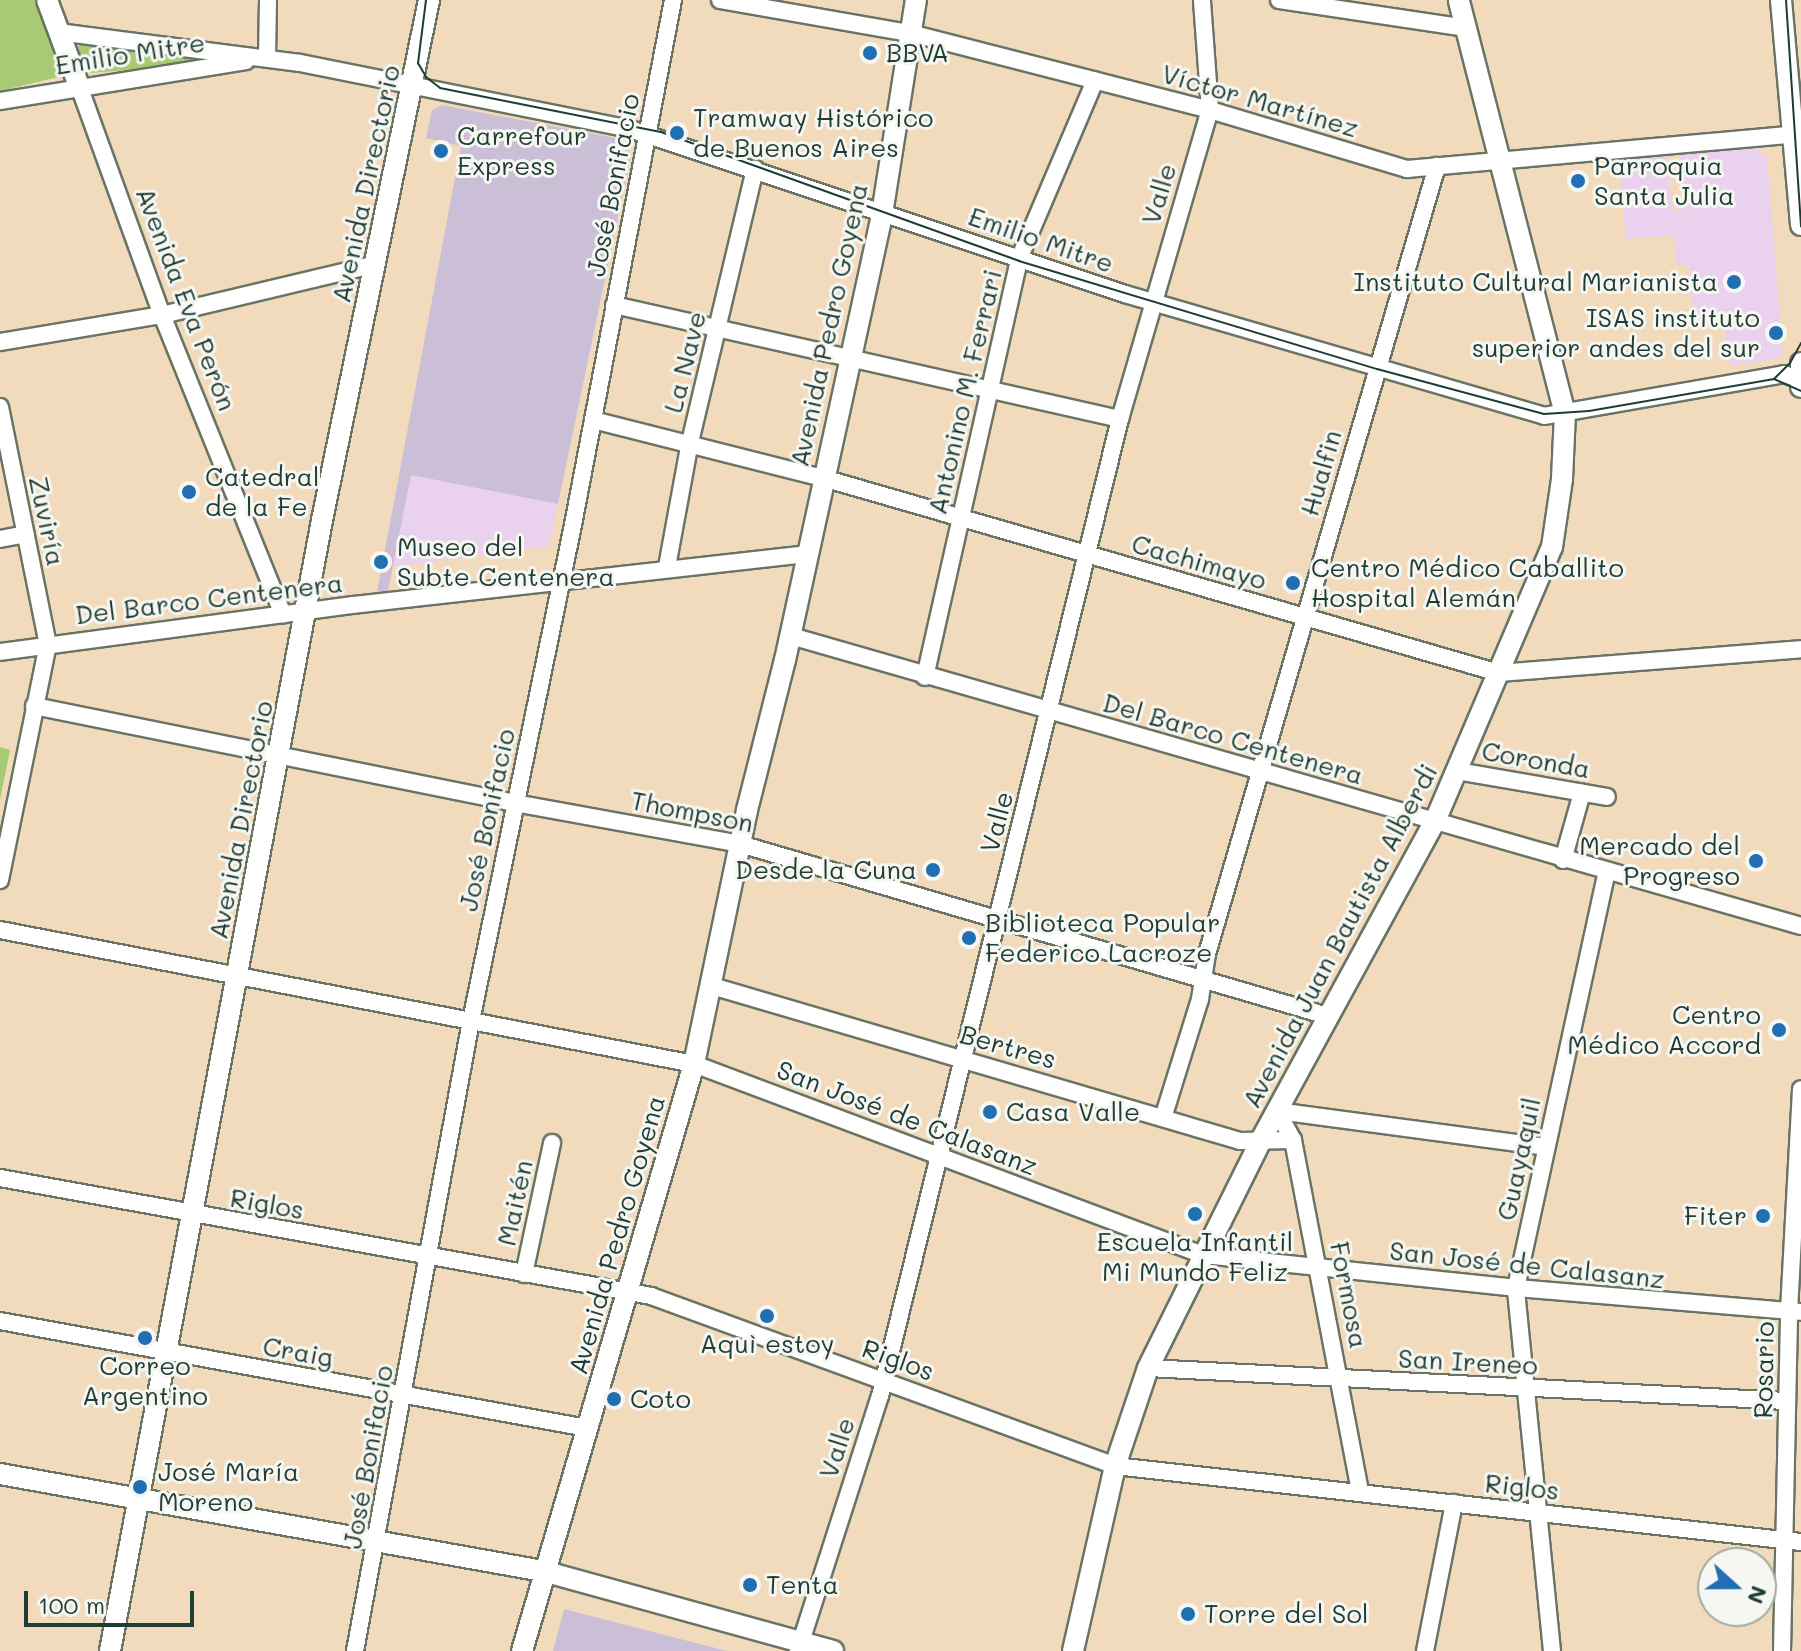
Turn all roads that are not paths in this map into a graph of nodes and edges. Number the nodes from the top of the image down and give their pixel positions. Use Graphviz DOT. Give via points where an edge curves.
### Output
graph roads {
  1 [pos="268,0"];
  2 [pos="429,0"];
  3 [pos="673,0"];
  4 [pos="720,0"];
  5 [pos="916,0"];
  6 [pos="1202,0"];
  7 [pos="1279,0"];
  8 [pos="1459,0"];
  9 [pos="1781,0"];
  10 [pos="54,12"];
  11 [pos="1467,28"];
  12 [pos="910,33"];
  13 [pos="267,58"];
  14 [pos="1095,81"];
  15 [pos="79,86"];
  16 [pos="413,86"];
  17 [pos="0,101"];
  18 [pos="1210,110"];
  19 [pos="647,134"];
  20 [pos="1797,134"];
  21 [pos="1502,158"];
  22 [pos="1437,166"];
  23 [pos="755,169"];
  24 [pos="883,212"];
  25 [pos="1801,225"];
  26 [pos="1019,259"];
  27 [pos="376,264"];
  28 [pos="1151,302"];
  29 [pos="614,305"];
  30 [pos="162,315"];
  31 [pos="717,331"];
  32 [pos="0,342"];
  33 [pos="850,359"];
  34 [pos="1801,363"];
  35 [pos="1378,368"];
  36 [pos="1801,380"];
  37 [pos="1801,387"];
  38 [pos="990,391"];
  39 [pos="0,407"];
  40 [pos="1564,413"];
  41 [pos="1120,419"];
  42 [pos="593,420"];
  43 [pos="4,442"];
  44 [pos="690,442"];
  45 [pos="823,478"];
  46 [pos="8,487"];
  47 [pos="961,519"];
  48 [pos="26,534"];
  49 [pos="0,539"];
  50 [pos="807,554"];
  51 [pos="1085,555"];
  52 [pos="667,567"];
  53 [pos="561,580"];
  54 [pos="307,611"];
  55 [pos="283,614"];
  56 [pos="1304,617"];
  57 [pos="791,636"];
  58 [pos="48,644"];
  59 [pos="1801,649"];
  60 [pos="0,652"];
  61 [pos="1499,673"];
  62 [pos="925,677"];
  63 [pos="34,706"];
  64 [pos="1050,711"];
  65 [pos="281,757"];
  66 [pos="1260,771"];
  67 [pos="1457,771"];
  68 [pos="1582,793"];
  69 [pos="1607,797"];
  70 [pos="515,803"];
  71 [pos="1435,821"];
  72 [pos="742,837"];
  73 [pos="1563,860"];
  74 [pos="1607,872"];
  75 [pos="0,880"];
  76 [pos="996,917"];
  77 [pos="1801,926"];
  78 [pos="0,930"];
  79 [pos="238,977"];
  80 [pos="1203,979"];
  81 [pos="712,986"];
  82 [pos="1328,1016"];
  83 [pos="471,1021"];
  84 [pos="962,1059"];
  85 [pos="694,1064"];
  86 [pos="1801,1089"];
  87 [pos="1277,1111"];
  88 [pos="1163,1118"];
  89 [pos="1261,1140"];
  90 [pos="1293,1140"];
  91 [pos="552,1143"];
  92 [pos="1546,1147"];
  93 [pos="937,1154"];
  94 [pos="0,1178"];
  95 [pos="191,1215"];
  96 [pos="1203,1255"];
  97 [pos="427,1258"];
  98 [pos="1320,1269"];
  99 [pos="524,1274"];
  100 [pos="1516,1288"];
  101 [pos="627,1293"];
  102 [pos="1795,1312"];
  103 [pos="0,1321"];
  104 [pos="166,1353"];
  105 [pos="1148,1368"];
  106 [pos="883,1380"];
  107 [pos="1341,1380"];
  108 [pos="1526,1388"];
  109 [pos="404,1395"];
  110 [pos="1786,1401"];
  111 [pos="587,1428"];
  112 [pos="1115,1466"];
  113 [pos="0,1474"];
  114 [pos="1360,1492"];
  115 [pos="138,1499"];
  116 [pos="1454,1503"];
  117 [pos="1540,1512"];
  118 [pos="377,1540"];
  119 [pos="1793,1542"];
  120 [pos="543,1571"];
  121 [pos="799,1646"];
  122 [pos="110,1651"];
  123 [pos="355,1651"];
  124 [pos="522,1651"];
  125 [pos="833,1651"];
  126 [pos="1073,1651"];
  127 [pos="1425,1651"];
  128 [pos="1552,1651"];
  129 [pos="1782,1651"];
  1 -- 13 [label="street"];
  2 -- 16 [label="main road, Avenida Directorio"];
  3 -- 19 [label="street, José Bonifacio"];
  4 -- 12 [label="street, Víctor Martínez"];
  5 -- 12 [label="main road, Avenida Pedro Goyena"];
  6 -- 18 [label="street, Valle"];
  7 -- 11 [label="street"];
  8 -- 11 [label="main road, Avenida Juan Bautista Alberdi"];
  9 -- 20 [label="main road"];
  10 -- 13 [label="street, Emilio Mitre"];
  10 -- 15 [label="main road, Avenida Eva Perón"];
  11 -- 21 [label="main road, Avenida Juan Bautista Alberdi"];
  12 -- 14 [label="street, Víctor Martínez"];
  12 -- 24 [label="main road, Avenida Pedro Goyena"];
  13 -- 15 [label="street, Emilio Mitre"];
  13 -- 16 [label="street, Emilio Mitre"];
  14 -- 18 [label="street, Víctor Martínez"];
  14 -- 26 [label="street, Antonino M. Ferrari"];
  15 -- 17 [label="street, Emilio Mitre"];
  15 -- 30 [label="street, Avenida Eva Perón"];
  16 -- 19 [label="street, Emilio Mitre"];
  16 -- 27 [label="main road, Avenida Directorio"];
  18 -- 22 [label="street, Víctor Martínez" via="1407,169"];
  18 -- 28 [label="street, Valle"];
  19 -- 23 [label="street, Emilio Mitre"];
  19 -- 29 [label="street, José Bonifacio"];
  20 -- 21 [label="street, Víctor Martínez"];
  20 -- 25 [label="main road"];
  21 -- 22 [label="street, Víctor Martínez"];
  21 -- 40 [label="main road, Avenida Juan Bautista Alberdi"];
  22 -- 35 [label="street, Hualfin"];
  23 -- 24 [label="street, Emilio Mitre"];
  23 -- 31 [label="street, La Nave"];
  24 -- 26 [label="street, Emilio Mitre"];
  24 -- 33 [label="main road, Avenida Pedro Goyena"];
  26 -- 28 [label="street, Emilio Mitre"];
  26 -- 38 [label="street, Antonino M. Ferrari"];
  27 -- 30 [label="street"];
  27 -- 54 [label="main road, Avenida Directorio"];
  28 -- 35 [label="street, Emilio Mitre"];
  28 -- 41 [label="street, Valle"];
  29 -- 31 [label="street"];
  29 -- 42 [label="street, José Bonifacio"];
  30 -- 32 [label="street"];
  30 -- 55 [label="street, Avenida Eva Perón"];
  31 -- 33 [label="street"];
  31 -- 44 [label="street, La Nave"];
  33 -- 38 [label="street"];
  33 -- 45 [label="main road, Avenida Pedro Goyena"];
  34 -- 36 [label="main road"];
  35 -- 40 [label="street, Emilio Mitre" via="1544,416"];
  35 -- 56 [label="street, Hualfin"];
  36 -- 37 [label="main road"];
  36 -- 40 [label="street, Emilio Mitre" via="1784,374"];
  38 -- 41 [label="street"];
  38 -- 47 [label="street, Antonino M. Ferrari"];
  39 -- 43 [label="street, Zuviría"];
  40 -- 61 [label="main road, Avenida Juan Bautista Alberdi" via="1552,547"];
  41 -- 51 [label="street, Valle"];
  42 -- 44 [label="street, Cachimayo"];
  42 -- 53 [label="street, José Bonifacio"];
  43 -- 46 [label="street, Zuviría"];
  44 -- 45 [label="street, Cachimayo"];
  44 -- 52 [label="street, La Nave"];
  45 -- 47 [label="street, Cachimayo"];
  45 -- 50 [label="main road, Avenida Pedro Goyena"];
  46 -- 48 [label="street, Zuviría"];
  47 -- 51 [label="street, Cachimayo"];
  47 -- 62 [label="street, Antonino M. Ferrari"];
  48 -- 49 [label="street"];
  48 -- 58 [label="street, Zuviría"];
  50 -- 52 [label="street, Del Barco Centenera"];
  50 -- 57 [label="main road, Avenida Pedro Goyena"];
  51 -- 56 [label="street, Cachimayo"];
  51 -- 64 [label="street, Valle"];
  52 -- 53 [label="street, Del Barco Centenera"];
  53 -- 54 [label="street, Del Barco Centenera"];
  53 -- 70 [label="street, José Bonifacio"];
  54 -- 55 [label="street, Del Barco Centenera"];
  54 -- 65 [label="main road, Avenida Directorio"];
  55 -- 58 [label="street, Del Barco Centenera"];
  56 -- 61 [label="street, Cachimayo"];
  56 -- 66 [label="street, Hualfin"];
  57 -- 62 [label="street, Del Barco Centenera"];
  57 -- 72 [label="main road, Avenida Pedro Goyena" via="781,700"];
  58 -- 60 [label="street, Del Barco Centenera"];
  58 -- 63 [label="street, Zuviría"];
  59 -- 61 [label="street, Cachimayo"];
  61 -- 67 [label="main road, Avenida Juan Bautista Alberdi"];
  62 -- 64 [label="street, Del Barco Centenera"];
  63 -- 65 [label="street, Thompson"];
  63 -- 75 [label="street, Zuviría"];
  64 -- 66 [label="street, Del Barco Centenera"];
  64 -- 76 [label="street, Valle"];
  65 -- 70 [label="street, Thompson"];
  65 -- 79 [label="main road, Avenida Directorio"];
  66 -- 71 [label="street, Del Barco Centenera"];
  66 -- 80 [label="street, Hualfin"];
  67 -- 68 [label="street, Coronda"];
  67 -- 71 [label="main road, Avenida Juan Bautista Alberdi"];
  68 -- 69 [label="street, Coronda"];
  68 -- 73 [label="street"];
  70 -- 72 [label="street, Thompson"];
  70 -- 83 [label="street, José Bonifacio"];
  71 -- 73 [label="street, Del Barco Centenera"];
  71 -- 82 [label="main road, Avenida Juan Bautista Alberdi"];
  72 -- 76 [label="street, Thompson"];
  72 -- 81 [label="main road, Avenida Pedro Goyena"];
  73 -- 74 [label="street, Del Barco Centenera"];
  74 -- 77 [label="street, Del Barco Centenera"];
  74 -- 92 [label="street, Guayaquil"];
  76 -- 80 [label="street, Thompson"];
  76 -- 84 [label="street, Valle"];
  78 -- 79 [label="street, San José de Calasanz"];
  79 -- 83 [label="street, San José de Calasanz"];
  79 -- 95 [label="main road, Avenida Directorio"];
  80 -- 82 [label="street, Thompson"];
  80 -- 88 [label="street, Hualfin"];
  81 -- 84 [label="street, Bertres"];
  81 -- 85 [label="main road, Avenida Pedro Goyena"];
  82 -- 87 [label="main road, Avenida Juan Bautista Alberdi"];
  83 -- 85 [label="street, San José de Calasanz"];
  83 -- 97 [label="street, José Bonifacio"];
  84 -- 88 [label="street, Bertres"];
  84 -- 93 [label="street, Valle"];
  85 -- 93 [label="street, San José de Calasanz"];
  85 -- 101 [label="main road, Avenida Pedro Goyena"];
  86 -- 102 [label="street, Rosario"];
  87 -- 89 [label="main road, Avenida Juan Bautista Alberdi"];
  87 -- 90 [label="street, Formosa"];
  87 -- 92 [label="street"];
  88 -- 89 [label="street, Bertres" via="1240,1141"];
  89 -- 90 [label="street, Bertres"];
  89 -- 96 [label="main road, Avenida Juan Bautista Alberdi"];
  90 -- 98 [label="street, Formosa"];
  91 -- 99 [label="street, Maitén"];
  92 -- 100 [label="street, Guayaquil"];
  93 -- 96 [label="street, San José de Calasanz"];
  93 -- 106 [label="street, Valle"];
  94 -- 95 [label="street, Riglos"];
  95 -- 97 [label="street, Riglos"];
  95 -- 104 [label="main road, Avenida Directorio"];
  96 -- 98 [label="street, San José de Calasanz"];
  96 -- 105 [label="main road, Avenida Juan Bautista Alberdi"];
  97 -- 99 [label="street, Riglos"];
  97 -- 109 [label="street, José Bonifacio"];
  98 -- 100 [label="street, San José de Calasanz"];
  98 -- 107 [label="street, Formosa"];
  99 -- 101 [label="street, Riglos"];
  100 -- 102 [label="street, San José de Calasanz"];
  100 -- 108 [label="street, Guayaquil"];
  101 -- 106 [label="street, Riglos" via="651,1296"];
  101 -- 111 [label="main road, Avenida Pedro Goyena"];
  102 -- 110 [label="street, Rosario"];
  103 -- 104 [label="street, Craig"];
  104 -- 109 [label="street, Craig"];
  104 -- 115 [label="main road, Avenida Directorio"];
  105 -- 107 [label="street, San Ireneo"];
  105 -- 112 [label="main road, Avenida Juan Bautista Alberdi"];
  106 -- 112 [label="street, Riglos"];
  106 -- 121 [label="street, Valle"];
  107 -- 108 [label="street, San Ireneo"];
  107 -- 114 [label="street, Formosa"];
  108 -- 110 [label="street, San Ireneo"];
  108 -- 117 [label="street, Guayaquil"];
  109 -- 111 [label="street, Craig"];
  109 -- 118 [label="street, José Bonifacio"];
  110 -- 119 [label="street, Rosario"];
  111 -- 120 [label="main road, Avenida Pedro Goyena"];
  112 -- 114 [label="street, Riglos"];
  112 -- 126 [label="main road, Avenida Juan Bautista Alberdi"];
  113 -- 115 [label="main road"];
  114 -- 116 [label="street, Riglos"];
  115 -- 118 [label="main road"];
  115 -- 122 [label="main road, Avenida Directorio"];
  116 -- 117 [label="street, Riglos"];
  116 -- 127 [label="street"];
  117 -- 119 [label="street, Riglos"];
  117 -- 128 [label="street, Guayaquil"];
  118 -- 120 [label="main road"];
  118 -- 123 [label="street, José Bonifacio"];
  119 -- 129 [label="street, Rosario"];
  120 -- 121 [label="main road"];
  120 -- 124 [label="main road, Avenida Pedro Goyena"];
  121 -- 125 [label="main road"];
}
